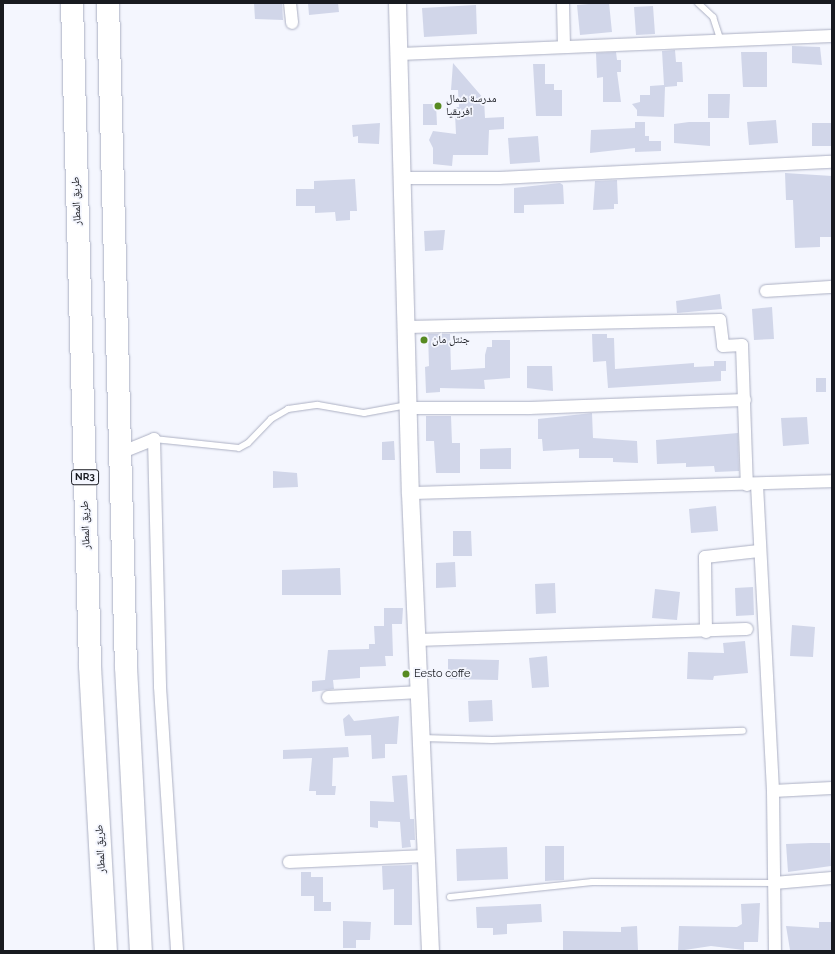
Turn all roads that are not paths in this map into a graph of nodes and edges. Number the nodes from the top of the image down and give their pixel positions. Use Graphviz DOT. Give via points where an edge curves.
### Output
graph roads {
  1 [pos="72,3"];
  2 [pos="108,3"];
  3 [pos="290,3"];
  4 [pos="397,3"];
  5 [pos="563,3"];
  6 [pos="698,3"];
  7 [pos="292,23"];
  8 [pos="832,36"];
  9 [pos="722,41"];
  10 [pos="564,47"];
  11 [pos="400,54"];
  12 [pos="832,162"];
  13 [pos="402,178"];
  14 [pos="832,287"];
  15 [pos="766,291"];
  16 [pos="407,327"];
  17 [pos="745,400"];
  18 [pos="408,406"];
  19 [pos="154,439"];
  20 [pos="120,453"];
  21 [pos="832,481"];
  22 [pos="752,485"];
  23 [pos="410,493"];
  24 [pos="759,551"];
  25 [pos="748,630"];
  26 [pos="706,632"];
  27 [pos="416,640"];
  28 [pos="419,692"];
  29 [pos="328,697"];
  30 [pos="743,732"];
  31 [pos="421,738"];
  32 [pos="832,788"];
  33 [pos="772,792"];
  34 [pos="426,856"];
  35 [pos="289,862"];
  36 [pos="832,878"];
  37 [pos="774,883"];
  38 [pos="450,897"];
  39 [pos="106,951"];
  40 [pos="141,951"];
  41 [pos="177,951"];
  42 [pos="430,951"];
  43 [pos="775,951"];
  1 -- 39 [label="highway, طريق المطار / NR3" via="90,666"];
  2 -- 20 [label="highway"];
  3 -- 7 [label="street"];
  4 -- 11 [label="street"];
  5 -- 10 [label="street"];
  6 -- 9 [label="lane" via="713,17"];
  8 -- 9 [label="street"];
  9 -- 10 [label="street"];
  10 -- 11 [label="street"];
  11 -- 13 [label="street"];
  12 -- 13 [label="street" via="499,178"];
  13 -- 16 [label="street"];
  14 -- 15 [label="street"];
  16 -- 17 [label="street" via="720,320 724,346 742,345"];
  16 -- 18 [label="street"];
  17 -- 18 [label="street" via="529,408"];
  17 -- 22 [label="street"];
  18 -- 19 [label="lane" via="364,413 318,405 288,409 271,419 248,443 239,448"];
  18 -- 23 [label="street"];
  19 -- 20 [label="street"];
  19 -- 41 [label="street" via="160,687"];
  20 -- 40 [label="highway" via="126,667"];
  21 -- 22 [label="street"];
  22 -- 23 [label="street"];
  22 -- 24 [label="street"];
  23 -- 27 [label="street"];
  24 -- 26 [label="street" via="705,557"];
  24 -- 33 [label="street"];
  25 -- 26 [label="street"];
  26 -- 27 [label="street"];
  27 -- 28 [label="street"];
  28 -- 29 [label="street"];
  28 -- 31 [label="street"];
  30 -- 31 [label="lane" via="492,740"];
  31 -- 34 [label="street"];
  32 -- 33 [label="street"];
  33 -- 37 [label="street"];
  34 -- 35 [label="street"];
  34 -- 42 [label="street"];
  36 -- 37 [label="street"];
  37 -- 38 [label="lane" via="592,882"];
  37 -- 43 [label="street"];
}
